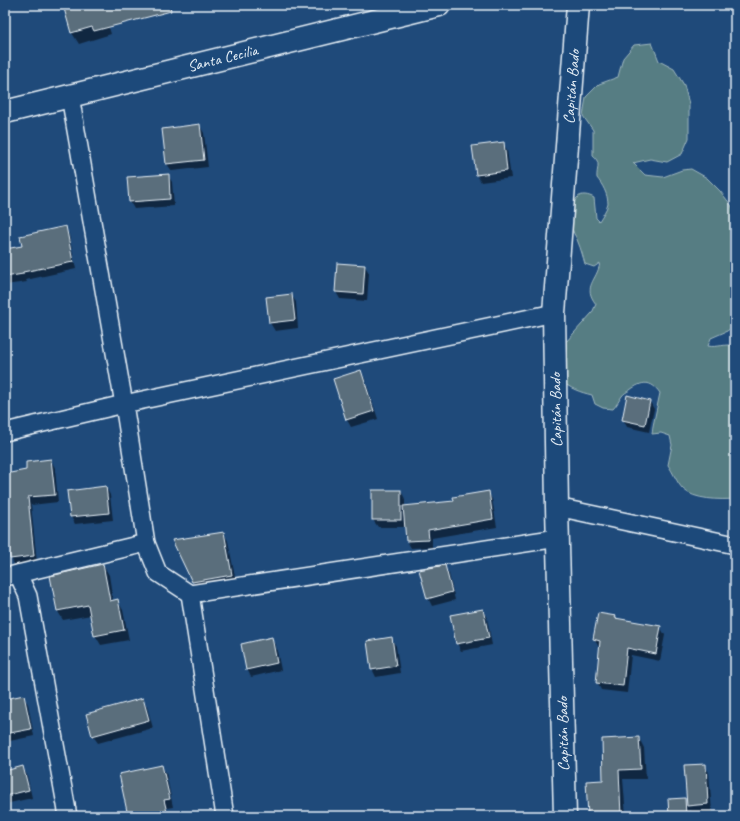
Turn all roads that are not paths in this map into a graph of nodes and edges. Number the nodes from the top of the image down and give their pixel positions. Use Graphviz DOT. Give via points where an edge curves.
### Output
graph roads {
  1 [pos="439,5"];
  2 [pos="578,5"];
  3 [pos="70,96"];
  4 [pos="5,112"];
  5 [pos="554,313"];
  6 [pos="124,404"];
  7 [pos="5,432"];
  8 [pos="557,507"];
  9 [pos="558,538"];
  10 [pos="146,543"];
  11 [pos="735,544"];
  12 [pos="12,575"];
  13 [pos="190,594"];
  14 [pos="68,816"];
  15 [pos="225,816"];
  16 [pos="565,816"];
  1 -- 3 [label="street, Santa Cecilia"];
  2 -- 5 [label="street, Capitán Bado"];
  3 -- 4 [label="street, Santa Cecilia"];
  3 -- 6 [label="street"];
  5 -- 6 [label="street"];
  5 -- 8 [label="street, Capitán Bado"];
  6 -- 7 [label="street"];
  6 -- 10 [label="street"];
  8 -- 9 [label="street, Capitán Bado"];
  8 -- 11 [label="street"];
  9 -- 13 [label="street"];
  9 -- 16 [label="street, Capitán Bado"];
  10 -- 12 [label="street"];
  10 -- 13 [label="street" via="158,573"];
  12 -- 14 [label="street" via="28,596"];
  13 -- 15 [label="street"];
}
